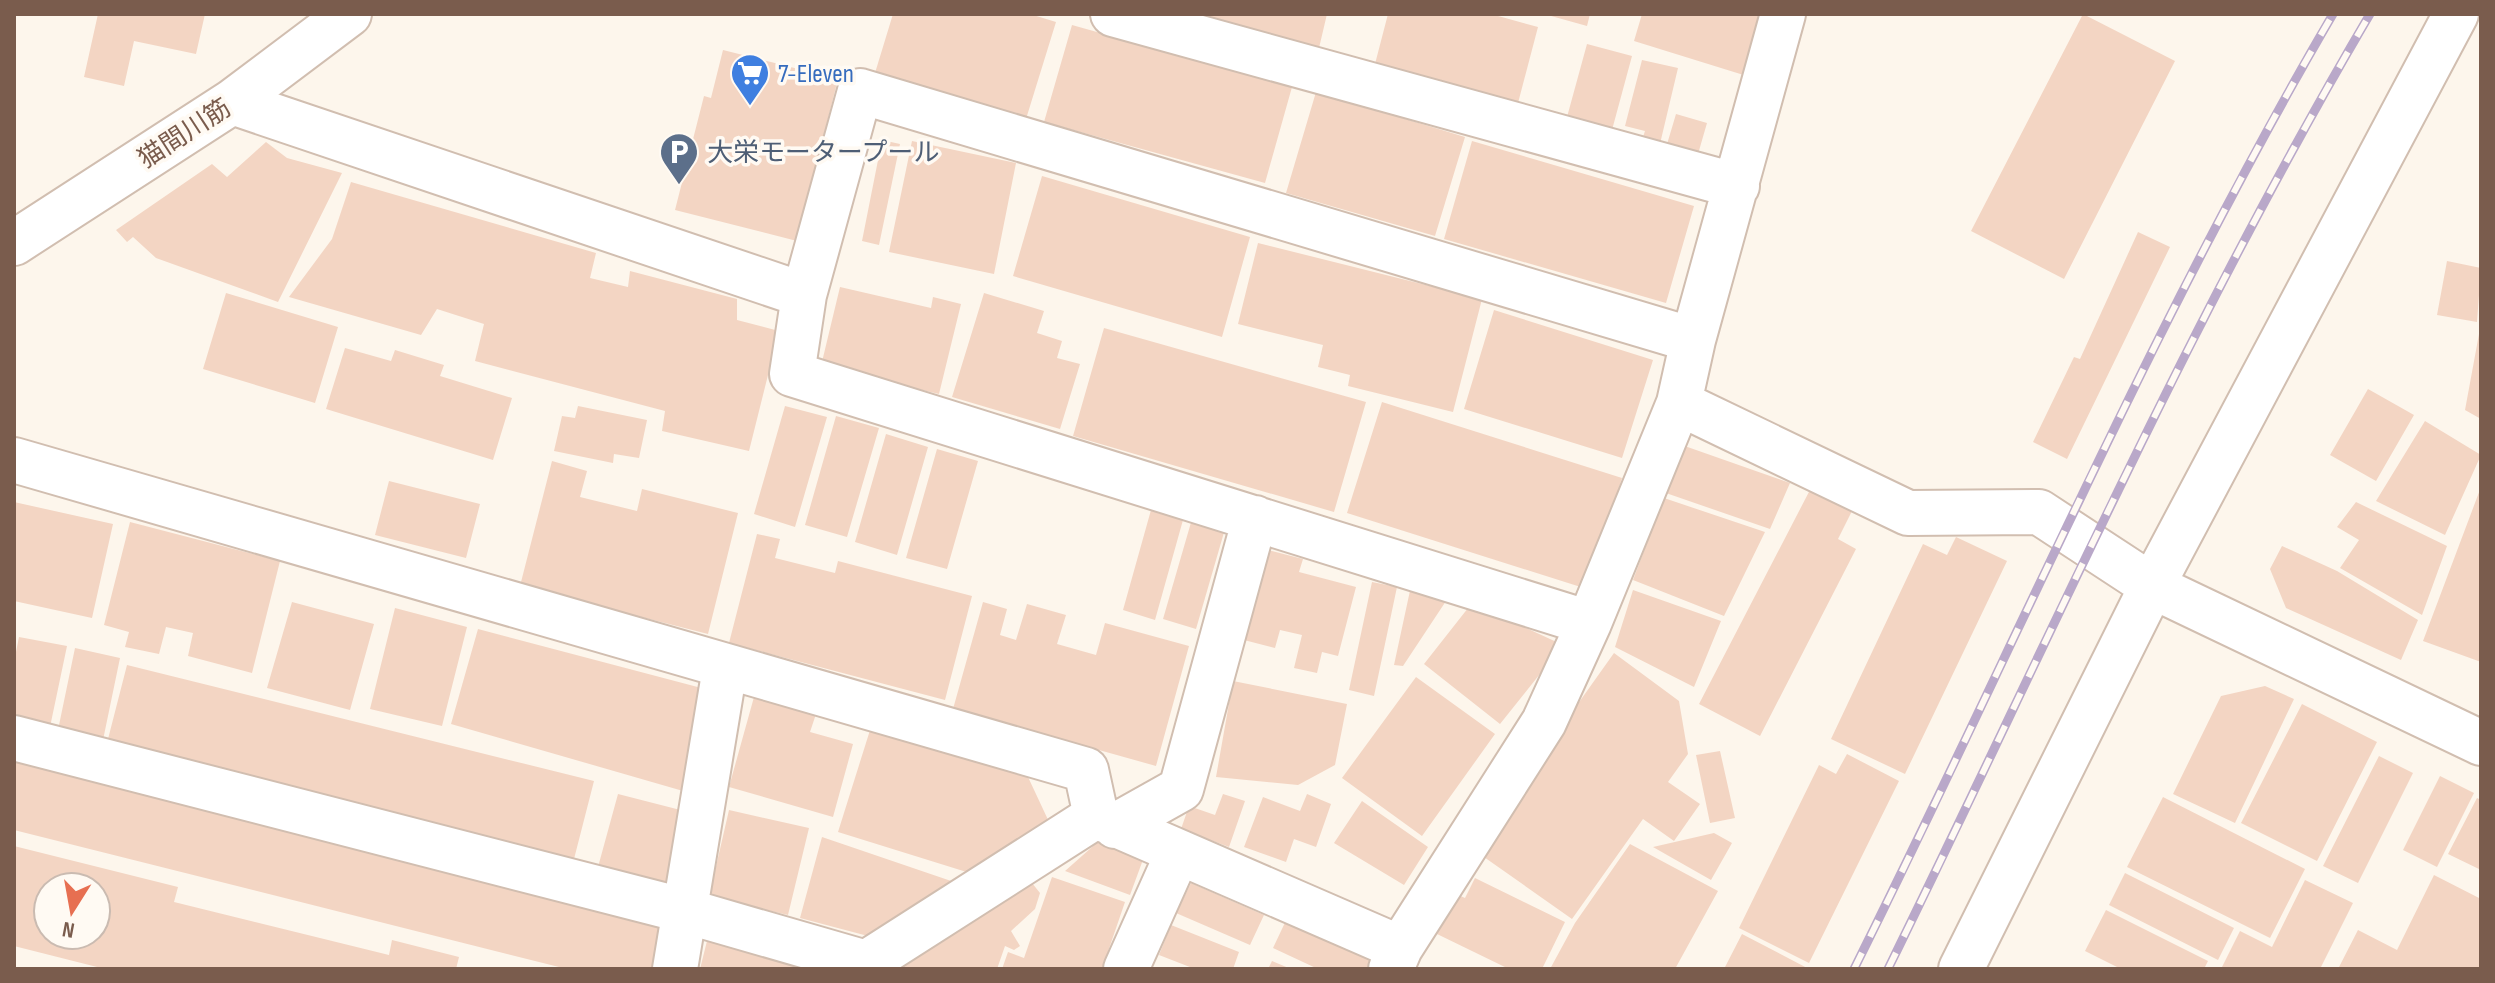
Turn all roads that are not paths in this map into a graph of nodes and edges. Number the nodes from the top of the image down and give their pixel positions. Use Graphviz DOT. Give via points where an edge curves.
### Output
graph roads {
  1 [pos="349,14"];
  2 [pos="1113,14"];
  3 [pos="1783,14"];
  4 [pos="2456,14"];
  5 [pos="232,102"];
  6 [pos="1737,186"];
  7 [pos="14,243"];
  8 [pos="804,295"];
  9 [pos="1693,340"];
  10 [pos="1679,403"];
  11 [pos="14,460"];
  12 [pos="1255,518"];
  13 [pos="2152,586"];
  14 [pos="1589,623"];
  15 [pos="725,668"];
  16 [pos="14,738"];
  17 [pos="2481,743"];
  18 [pos="1106,821"];
  19 [pos="1178,853"];
  20 [pos="686,911"];
  21 [pos="1397,962"];
  22 [pos="865,966"];
  23 [pos="675,969"];
  24 [pos="1126,969"];
  25 [pos="1961,969"];
  1 -- 5 [label="street, 猫間川筋"];
  2 -- 6 [label="street"];
  3 -- 6 [label="street"];
  4 -- 13 [label="street"];
  5 -- 7 [label="street, 猫間川筋"];
  5 -- 8 [label="street"];
  6 -- 9 [label="street"];
  8 -- 9 [label="street" via="860,91"];
  8 -- 12 [label="street" via="792,374"];
  9 -- 10 [label="street"];
  10 -- 13 [label="street" via="1908,513 2039,512"];
  10 -- 14 [label="street"];
  11 -- 15 [label="street"];
  12 -- 14 [label="street"];
  12 -- 18 [label="street" via="1181,789"];
  13 -- 17 [label="street"];
  13 -- 25 [label="street"];
  14 -- 21 [label="street" via="1544,722"];
  15 -- 18 [label="street" via="1086,770"];
  15 -- 20 [label="street"];
  16 -- 20 [label="street"];
  18 -- 19 [label="street"];
  18 -- 22 [label="street"];
  19 -- 21 [label="street"];
  19 -- 24 [label="street"];
  20 -- 22 [label="street"];
  20 -- 23 [label="street"];
}
